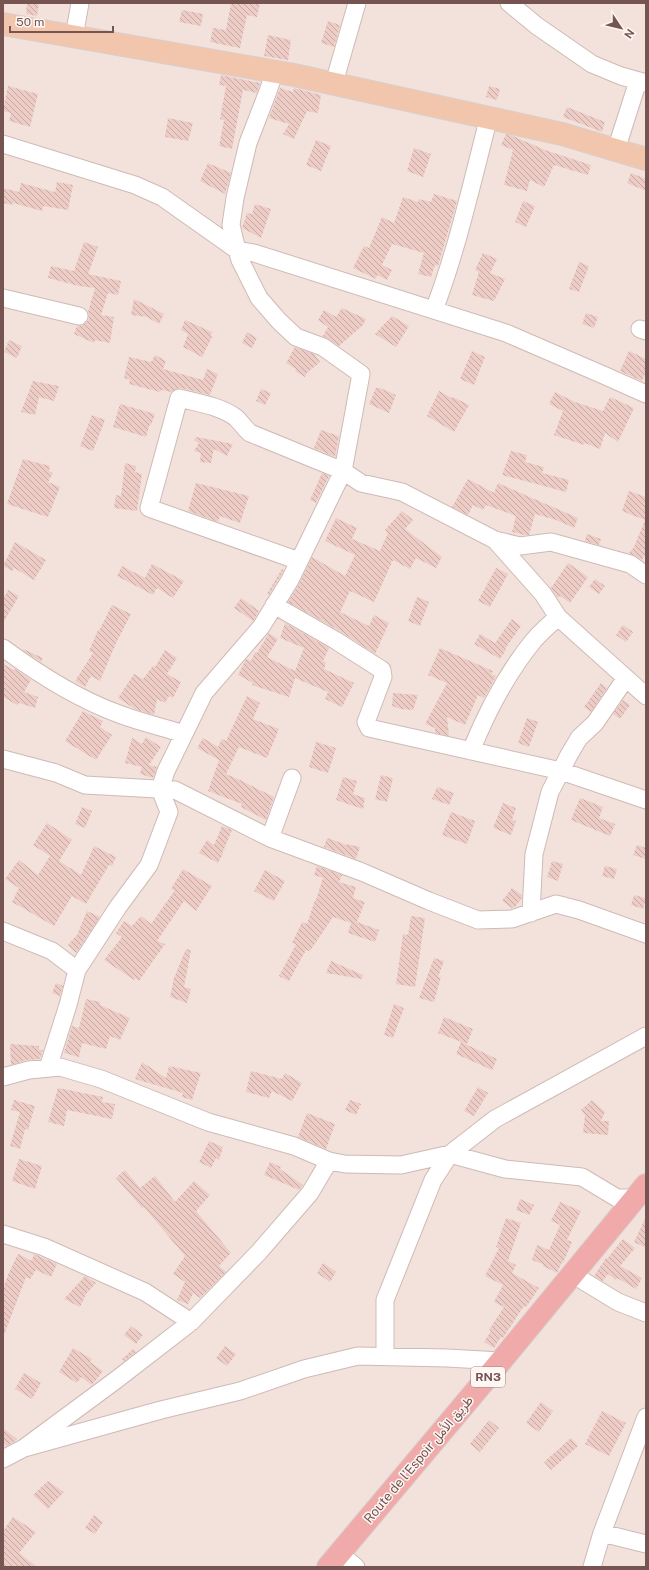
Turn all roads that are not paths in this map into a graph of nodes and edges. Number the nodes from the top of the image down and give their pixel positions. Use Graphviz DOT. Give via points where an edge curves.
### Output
graph roads {
  1 [pos="80,3"];
  2 [pos="357,3"];
  3 [pos="509,3"];
  4 [pos="3,24"];
  5 [pos="74,37"];
  6 [pos="274,71"];
  7 [pos="642,82"];
  8 [pos="334,83"];
  9 [pos="489,117"];
  10 [pos="3,144"];
  11 [pos="616,150"];
  12 [pos="646,159"];
  13 [pos="237,250"];
  14 [pos="3,298"];
  15 [pos="434,310"];
  16 [pos="79,316"];
  17 [pos="646,394"];
  18 [pos="343,471"];
  19 [pos="494,540"];
  20 [pos="299,561"];
  21 [pos="646,575"];
  22 [pos="274,605"];
  23 [pos="558,617"];
  24 [pos="3,648"];
  25 [pos="626,678"];
  26 [pos="646,696"];
  27 [pos="184,734"];
  28 [pos="470,751"];
  29 [pos="3,759"];
  30 [pos="561,770"];
  31 [pos="292,778"];
  32 [pos="160,789"];
  33 [pos="646,800"];
  34 [pos="270,838"];
  35 [pos="531,913"];
  36 [pos="3,931"];
  37 [pos="646,934"];
  38 [pos="77,970"];
  39 [pos="646,1036"];
  40 [pos="48,1068"];
  41 [pos="3,1077"];
  42 [pos="450,1154"];
  43 [pos="330,1161"];
  44 [pos="643,1194"];
  45 [pos="3,1234"];
  46 [pos="572,1274"];
  47 [pos="646,1313"];
  48 [pos="191,1322"];
  49 [pos="385,1357"];
  50 [pos="501,1361"];
  51 [pos="646,1417"];
  52 [pos="24,1448"];
  53 [pos="3,1459"];
  54 [pos="602,1533"];
  55 [pos="646,1544"];
  56 [pos="334,1560"];
  57 [pos="356,1567"];
  58 [pos="592,1567"];
  1 -- 5 [label="street"];
  2 -- 8 [label="street"];
  3 -- 7 [label="street" via="592,64"];
  4 -- 5 [label="main road"];
  5 -- 6 [label="main road"];
  6 -- 8 [label="main road"];
  6 -- 13 [label="street" via="248,143 235,198 232,225"];
  7 -- 11 [label="street"];
  8 -- 9 [label="main road"];
  9 -- 11 [label="main road"];
  9 -- 15 [label="street" via="460,231"];
  10 -- 13 [label="street" via="135,185 162,197"];
  11 -- 12 [label="main road"];
  13 -- 15 [label="street" via="254,253"];
  13 -- 18 [label="street" via="259,298 279,322 296,337 323,347 361,374"];
  14 -- 16 [label="street"];
  15 -- 17 [label="street" via="506,334"];
  18 -- 19 [label="street" via="361,483 402,492"];
  18 -- 20 [label="street"];
  18 -- 20 [label="street" via="250,433 237,418 220,409 179,398 149,508"];
  19 -- 21 [label="street" via="520,546 551,542 630,564"];
  19 -- 23 [label="street" via="543,594"];
  20 -- 22 [label="street"];
  22 -- 27 [label="street" via="261,627 204,693"];
  22 -- 28 [label="street" via="382,670 384,677 366,722 369,728"];
  23 -- 25 [label="street"];
  23 -- 28 [label="street" via="535,640 506,678"];
  24 -- 27 [label="street" via="25,664 89,701 120,714"];
  25 -- 26 [label="street"];
  25 -- 30 [label="street" via="595,723 579,738"];
  27 -- 32 [label="street"];
  28 -- 30 [label="street"];
  29 -- 32 [label="street" via="56,773 85,785"];
  30 -- 33 [label="street"];
  30 -- 35 [label="street" via="550,792 534,854"];
  31 -- 34 [label="street"];
  32 -- 34 [label="street" via="175,790"];
  32 -- 38 [label="street" via="169,812 149,865"];
  34 -- 35 [label="street" via="362,872 478,920 512,919"];
  35 -- 37 [label="street" via="556,904"];
  36 -- 38 [label="street" via="52,951"];
  38 -- 40 [label="street"];
  39 -- 42 [label="street" via="495,1119"];
  40 -- 41 [label="street"];
  40 -- 43 [label="street" via="60,1067 100,1079 208,1122 294,1146"];
  42 -- 43 [label="street" via="401,1165 345,1164"];
  42 -- 44 [label="street" via="505,1169 582,1177 617,1198"];
  42 -- 49 [label="street" via="433,1180 385,1300"];
  43 -- 48 [label="street" via="310,1193 259,1252"];
  44 -- 46 [label="highway, Route de l’Espoir طريق الأمل / RN3"];
  45 -- 48 [label="street" via="44,1247 145,1292"];
  46 -- 47 [label="street" via="618,1302"];
  46 -- 50 [label="highway, Route de l’Espoir طريق الأمل / RN3"];
  48 -- 52 [label="street"];
  49 -- 50 [label="street"];
  49 -- 52 [label="street" via="358,1356 304,1369 240,1391"];
  50 -- 56 [label="highway, Route de l’Espoir طريق الأمل / RN3"];
  51 -- 54 [label="street"];
  52 -- 53 [label="street"];
  54 -- 55 [label="street"];
  54 -- 58 [label="street"];
  56 -- 57 [label="street"];
}
